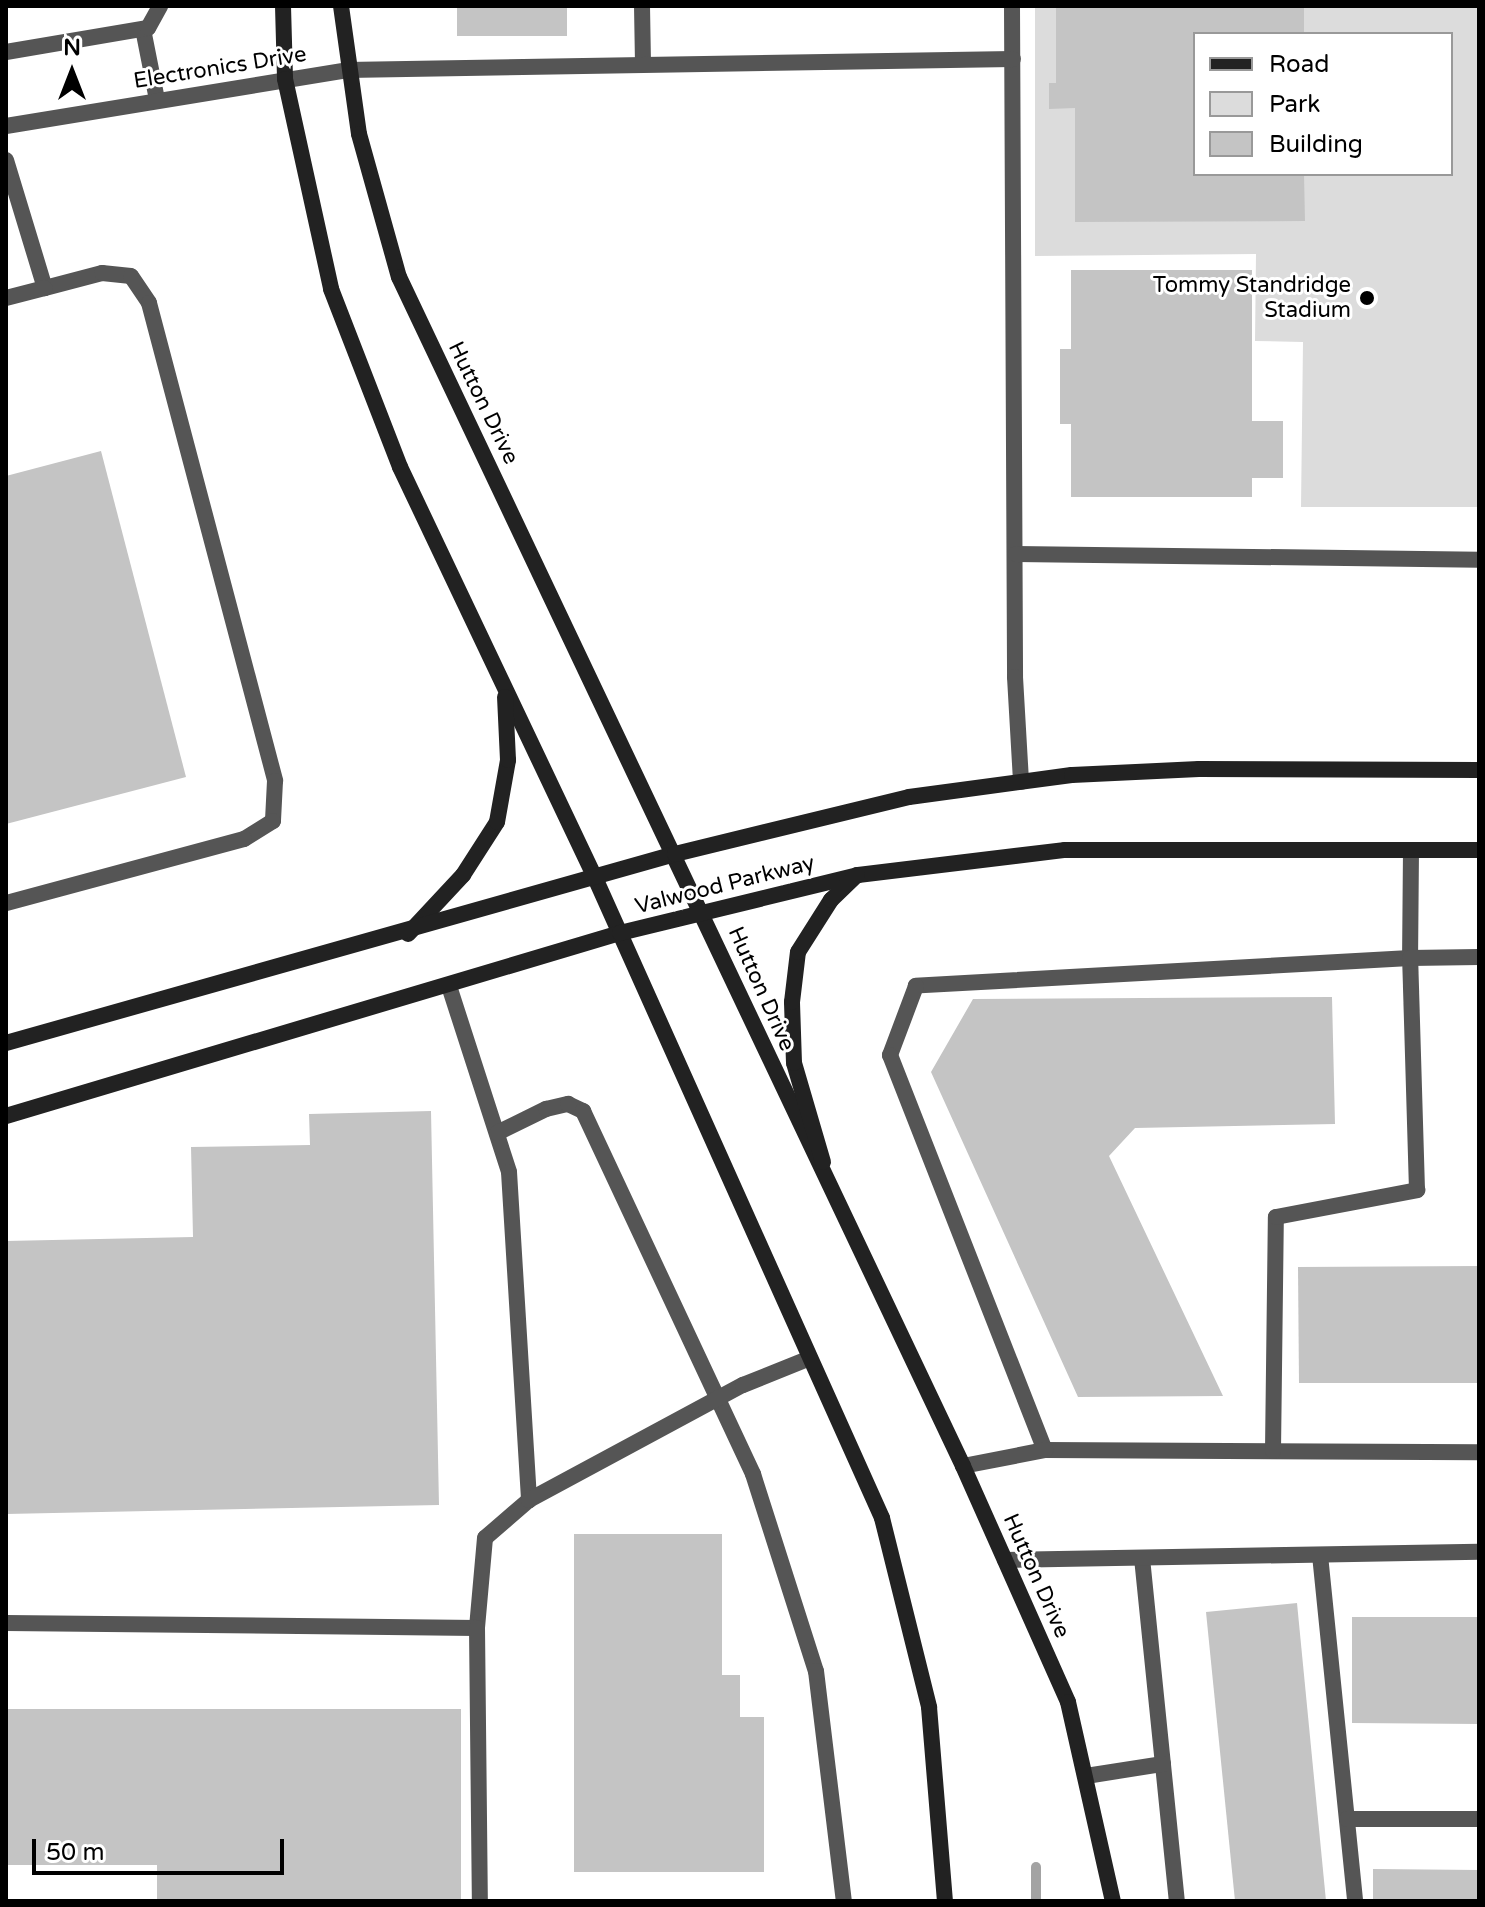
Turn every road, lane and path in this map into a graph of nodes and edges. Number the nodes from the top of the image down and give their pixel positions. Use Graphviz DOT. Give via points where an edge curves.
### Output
graph roads {
  1 [pos="160,6"];
  2 [pos="283,6"];
  3 [pos="341,6"];
  4 [pos="642,6"];
  5 [pos="1012,6"];
  6 [pos="143,29"];
  7 [pos="6,52"];
  8 [pos="1013,59"];
  9 [pos="643,62"];
  10 [pos="347,70"];
  11 [pos="285,79"];
  12 [pos="157,100"];
  13 [pos="6,126"];
  14 [pos="6,160"];
  15 [pos="45,288"];
  16 [pos="6,298"];
  17 [pos="1016,554"];
  18 [pos="1479,560"];
  19 [pos="505,688"];
  20 [pos="1479,770"];
  21 [pos="1021,782"];
  22 [pos="1411,850"];
  23 [pos="1479,850"];
  24 [pos="675,854"];
  25 [pos="858,875"];
  26 [pos="596,880"];
  27 [pos="6,903"];
  28 [pos="702,912"];
  29 [pos="620,933"];
  30 [pos="407,934"];
  31 [pos="1479,957"];
  32 [pos="1410,958"];
  33 [pos="449,986"];
  34 [pos="6,1043"];
  35 [pos="6,1116"];
  36 [pos="497,1133"];
  37 [pos="827,1184"];
  38 [pos="810,1358"];
  39 [pos="714,1400"];
  40 [pos="1045,1450"];
  41 [pos="1273,1451"];
  42 [pos="1479,1452"];
  43 [pos="963,1466"];
  44 [pos="529,1500"];
  45 [pos="1479,1552"];
  46 [pos="1320,1555"];
  47 [pos="1142,1558"];
  48 [pos="1005,1560"];
  49 [pos="6,1623"];
  50 [pos="477,1628"];
  51 [pos="1163,1764"];
  52 [pos="1086,1776"];
  53 [pos="1347,1819"];
  54 [pos="1479,1819"];
  55 [pos="480,1901"];
  56 [pos="844,1901"];
  57 [pos="945,1901"];
  58 [pos="1113,1901"];
  59 [pos="1177,1901"];
  60 [pos="1355,1901"];
  1 -- 6 [label="street"];
  2 -- 11 [label="street"];
  3 -- 10 [label="street, Hutton Drive"];
  4 -- 9 [label="street"];
  5 -- 8 [label="street"];
  6 -- 7 [label="street"];
  6 -- 12 [label="street"];
  8 -- 9 [label="street, Electronics Drive"];
  8 -- 17 [label="street"];
  9 -- 10 [label="street, Electronics Drive"];
  10 -- 11 [label="street, Electronics Drive"];
  10 -- 24 [label="street, Hutton Drive" via="399,277"];
  11 -- 12 [label="street, Electronics Drive"];
  11 -- 19 [label="street" via="331,289 400,467"];
  12 -- 13 [label="street, Electronics Drive"];
  14 -- 15 [label="street"];
  15 -- 16 [label="street"];
  15 -- 27 [label="street" via="102,273 131,276 149,303 275,781 273,821 244,839"];
  17 -- 18 [label="street"];
  17 -- 21 [label="street"];
  19 -- 26 [label="street"];
  19 -- 30 [label="street" via="508,760 497,822 463,875"];
  20 -- 21 [label="street, Valwood Parkway" via="1199,769"];
  21 -- 24 [label="street, Valwood Parkway" via="909,797"];
  22 -- 23 [label="street, Valwood Parkway"];
  22 -- 25 [label="street, Valwood Parkway" via="1065,850"];
  22 -- 32 [label="street"];
  24 -- 26 [label="street, Valwood Parkway"];
  24 -- 28 [label="street, Hutton Drive"];
  25 -- 28 [label="street, Valwood Parkway"];
  25 -- 37 [label="street" via="831,900 798,952 792,1002 794,1063 817,1127"];
  26 -- 29 [label="street"];
  26 -- 30 [label="street, Valwood Parkway"];
  28 -- 29 [label="street, Valwood Parkway"];
  28 -- 37 [label="street, Hutton Drive"];
  29 -- 33 [label="street, Valwood Parkway"];
  29 -- 38 [label="street"];
  30 -- 34 [label="street, Valwood Parkway"];
  31 -- 32 [label="street"];
  32 -- 40 [label="street" via="916,986 890,1055"];
  32 -- 41 [label="street" via="1417,1190 1276,1217"];
  33 -- 35 [label="street, Valwood Parkway"];
  33 -- 36 [label="street"];
  36 -- 39 [label="street" via="546,1109 568,1104 583,1111"];
  36 -- 44 [label="street" via="509,1172"];
  37 -- 43 [label="street, Hutton Drive"];
  38 -- 39 [label="street"];
  38 -- 57 [label="street" via="882,1518 925,1692"];
  39 -- 44 [label="street"];
  39 -- 56 [label="street" via="753,1474 816,1671"];
  40 -- 41 [label="street"];
  40 -- 43 [label="street"];
  41 -- 42 [label="street"];
  43 -- 48 [label="street, Hutton Drive"];
  44 -- 50 [label="street" via="485,1538"];
  45 -- 46 [label="street"];
  46 -- 47 [label="street"];
  46 -- 53 [label="street"];
  47 -- 48 [label="street"];
  47 -- 51 [label="street"];
  48 -- 52 [label="street, Hutton Drive" via="1068,1702"];
  49 -- 50 [label="street"];
  50 -- 55 [label="street"];
  51 -- 52 [label="street"];
  51 -- 59 [label="street"];
  52 -- 58 [label="street, Hutton Drive"];
  53 -- 54 [label="street"];
  53 -- 60 [label="street"];
}
